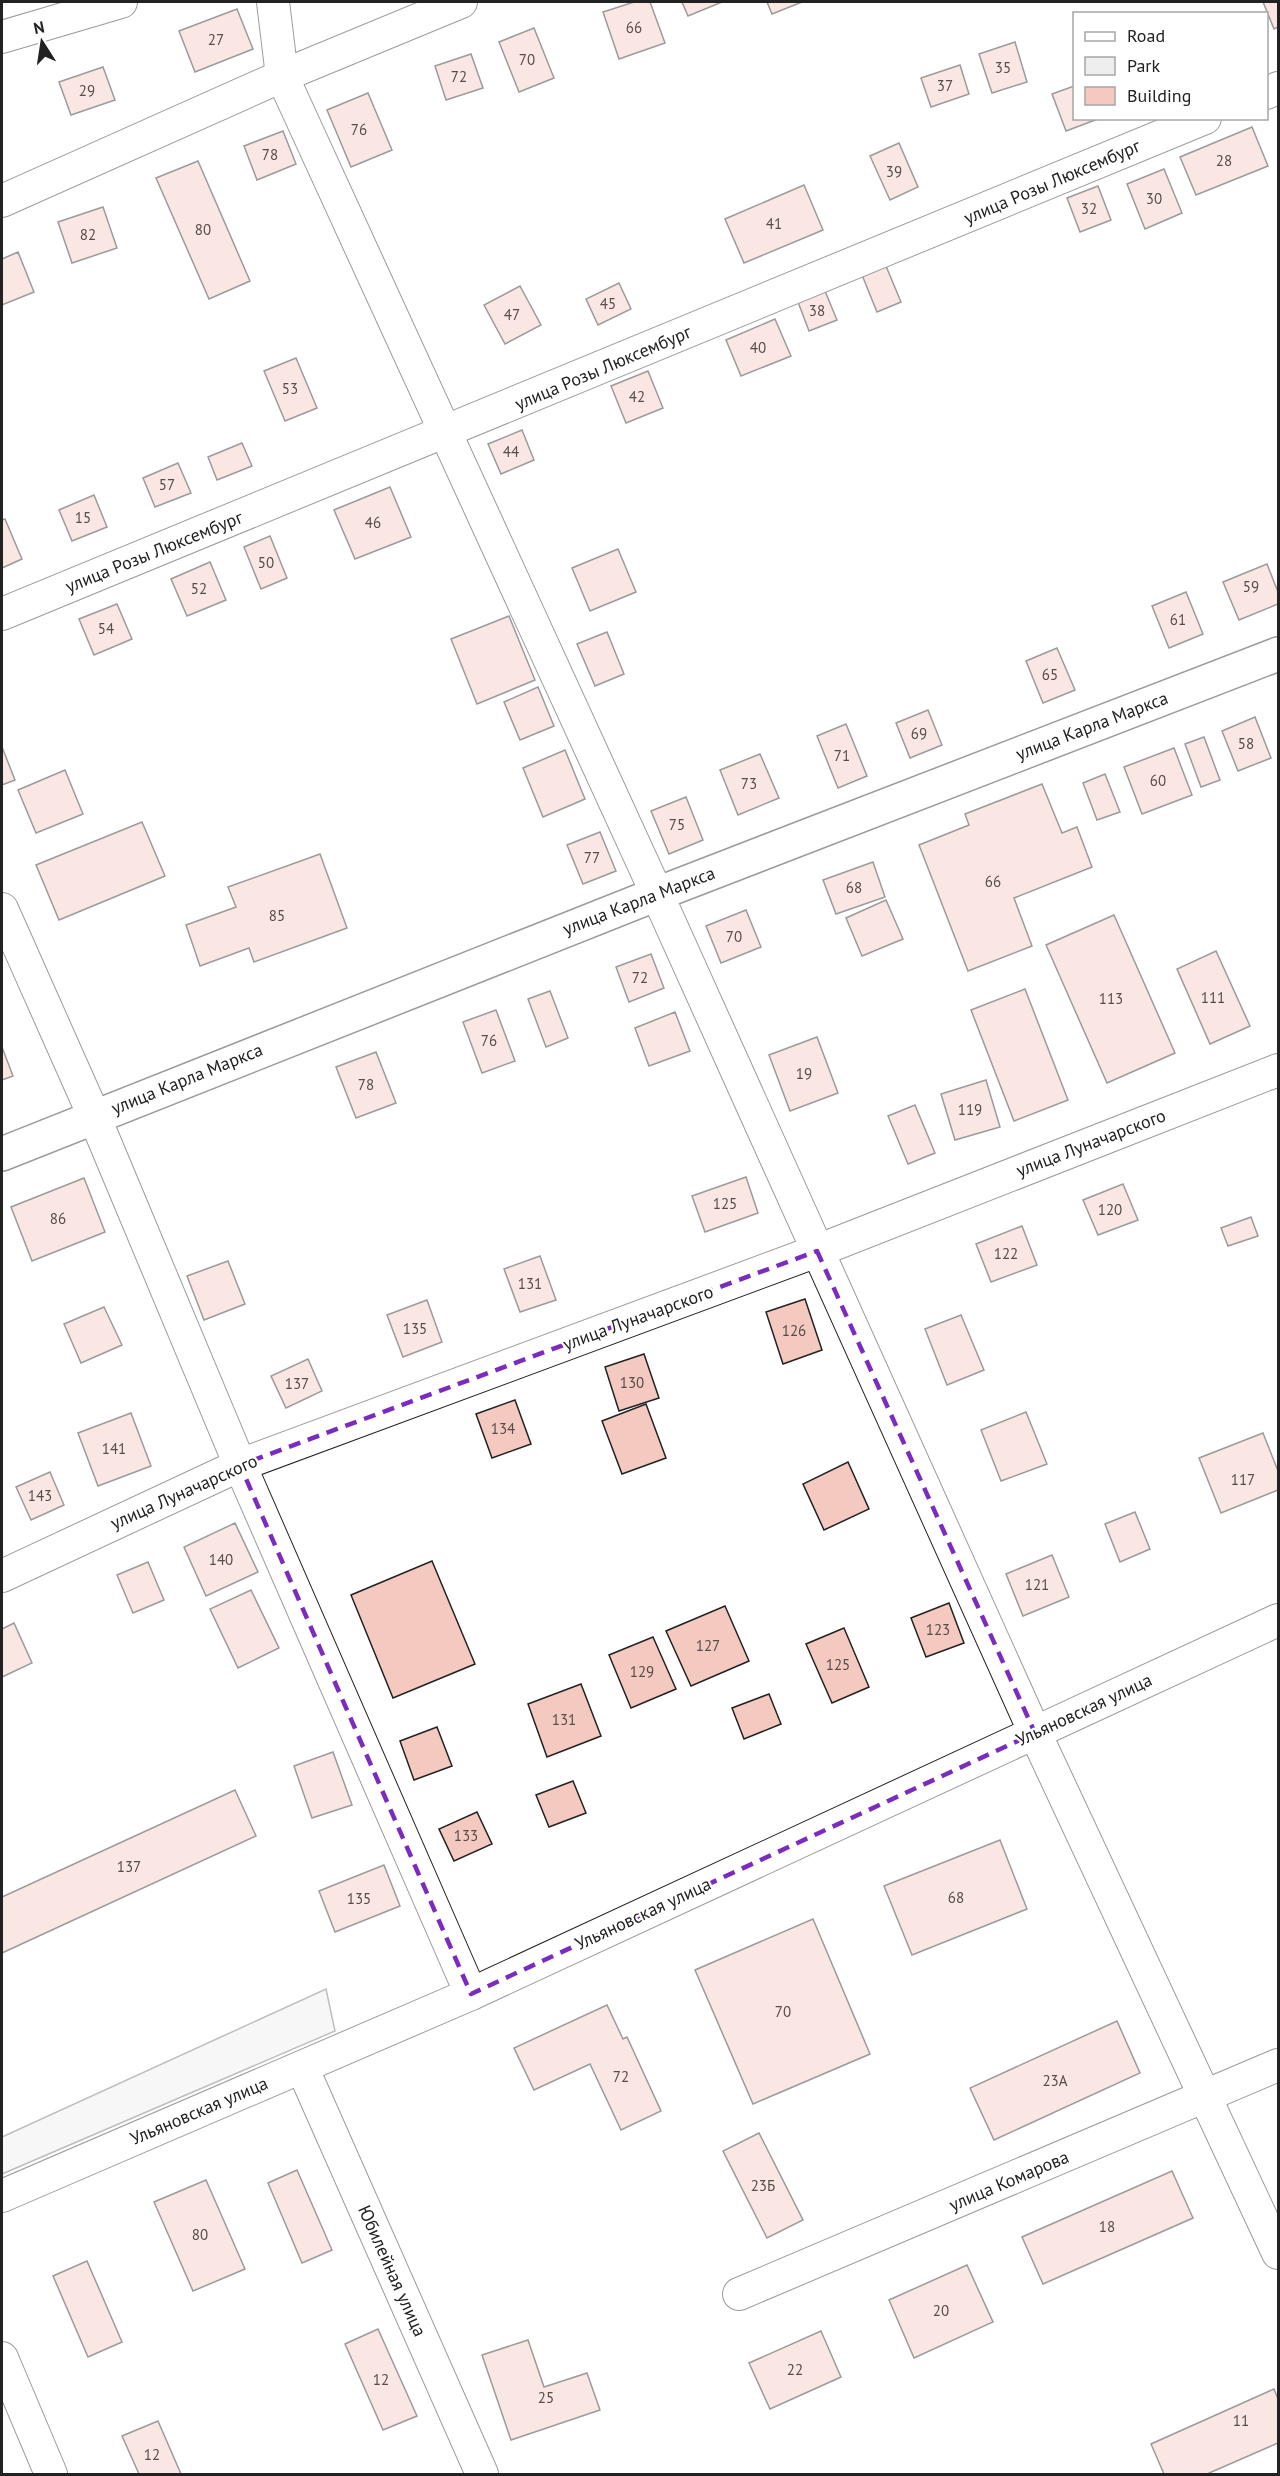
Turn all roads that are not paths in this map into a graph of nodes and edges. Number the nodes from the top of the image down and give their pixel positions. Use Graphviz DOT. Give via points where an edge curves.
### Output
graph roads {
  1 [pos="121,2"];
  2 [pos="273,2"];
  3 [pos="461,2"];
  4 [pos="2,38"];
  5 [pos="282,76"];
  6 [pos="1199,120"];
  7 [pos="2,201"];
  8 [pos="445,433"];
  9 [pos="2,614"];
  10 [pos="1278,654"];
  11 [pos="657,894"];
  12 [pos="2,909"];
  13 [pos="1278,1070"];
  14 [pos="94,1116"];
  15 [pos="2,1154"];
  16 [pos="817,1251"];
  17 [pos="240,1465"];
  18 [pos="2,1576"];
  19 [pos="1278,1620"];
  20 [pos="1035,1733"];
  21 [pos="471,1994"];
  22 [pos="1278,2065"];
  23 [pos="302,2067"];
  24 [pos="1206,2098"];
  25 [pos="2,2196"];
  26 [pos="1278,2253"];
  27 [pos="739,2294"];
  28 [pos="2,2358"];
  29 [pos="51,2475"];
  30 [pos="483,2475"];
  1 -- 4 [label="street"];
  2 -- 5 [label="street"];
  3 -- 5 [label="street"];
  5 -- 7 [label="street"];
  5 -- 8 [label="street"];
  6 -- 8 [label="street, улица Розы Люксембург"];
  8 -- 9 [label="street, улица Розы Люксембург"];
  8 -- 11 [label="street"];
  10 -- 11 [label="main road, улица Карла Маркса"];
  11 -- 14 [label="main road, улица Карла Маркса"];
  11 -- 16 [label="street"];
  12 -- 14 [label="street"];
  13 -- 16 [label="street, улица Луначарского"];
  14 -- 15 [label="main road, улица Карла Маркса"];
  14 -- 17 [label="street"];
  16 -- 17 [label="street, улица Луначарского"];
  16 -- 20 [label="street"];
  17 -- 18 [label="street, улица Луначарского"];
  17 -- 21 [label="street"];
  19 -- 20 [label="street, Ульяновская улица"];
  20 -- 21 [label="street, Ульяновская улица"];
  20 -- 24 [label="street"];
  21 -- 23 [label="street, Ульяновская улица"];
  22 -- 24 [label="street, улица Комарова"];
  23 -- 25 [label="street, Ульяновская улица"];
  23 -- 30 [label="street, Юбилейная улица"];
  24 -- 26 [label="street"];
  24 -- 27 [label="street, улица Комарова"];
  28 -- 29 [label="street"];
}
